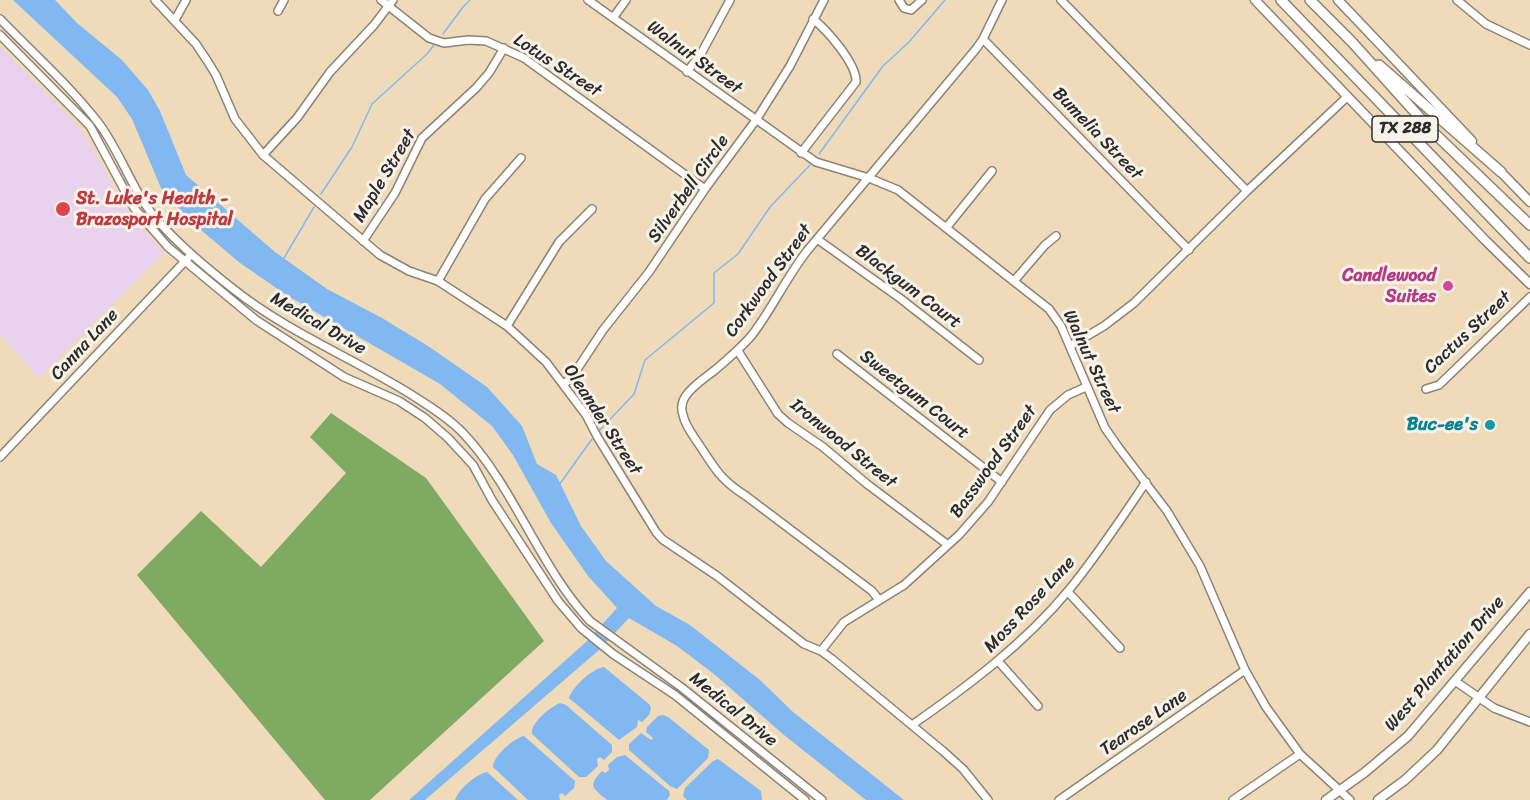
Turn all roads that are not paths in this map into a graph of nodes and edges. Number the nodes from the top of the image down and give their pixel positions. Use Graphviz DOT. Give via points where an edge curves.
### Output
graph roads {
  1 [pos="155,0"];
  2 [pos="186,0"];
  3 [pos="284,0"];
  4 [pos="381,0"];
  5 [pos="588,0"];
  6 [pos="626,0"];
  7 [pos="730,0"];
  8 [pos="824,0"];
  9 [pos="899,0"];
  10 [pos="922,0"];
  11 [pos="1002,0"];
  12 [pos="1061,0"];
  13 [pos="1255,0"];
  14 [pos="1281,0"];
  15 [pos="1310,0"];
  16 [pos="1338,0"];
  17 [pos="1457,0"];
  18 [pos="391,3"];
  19 [pos="278,11"];
  20 [pos="613,18"];
  21 [pos="0,19"];
  22 [pos="813,19"];
  23 [pos="175,20"];
  24 [pos="0,35"];
  25 [pos="983,39"];
  26 [pos="1352,42"];
  27 [pos="1530,45"];
  28 [pos="504,48"];
  29 [pos="687,72"];
  30 [pos="1347,97"];
  31 [pos="756,120"];
  32 [pos="801,153"];
  33 [pos="263,155"];
  34 [pos="520,158"];
  35 [pos="992,171"];
  36 [pos="1501,172"];
  37 [pos="869,178"];
  38 [pos="705,189"];
  39 [pos="1247,191"];
  40 [pos="1530,201"];
  41 [pos="592,209"];
  42 [pos="1530,225"];
  43 [pos="946,228"];
  44 [pos="1056,236"];
  45 [pos="818,239"];
  46 [pos="363,241"];
  47 [pos="1189,250"];
  48 [pos="193,254"];
  49 [pos="1530,258"];
  50 [pos="185,261"];
  51 [pos="1014,281"];
  52 [pos="438,282"];
  53 [pos="1530,284"];
  54 [pos="1530,297"];
  55 [pos="507,326"];
  56 [pos="1070,346"];
  57 [pos="738,351"];
  58 [pos="837,354"];
  59 [pos="979,360"];
  60 [pos="564,384"];
  61 [pos="1086,387"];
  62 [pos="1426,390"];
  63 [pos="0,457"];
  64 [pos="1002,482"];
  65 [pos="1146,482"];
  66 [pos="948,545"];
  67 [pos="1068,591"];
  68 [pos="1530,592"];
  69 [pos="879,600"];
  70 [pos="1530,634"];
  71 [pos="622,645"];
  72 [pos="1120,648"];
  73 [pos="821,651"];
  74 [pos="616,655"];
  75 [pos="998,661"];
  76 [pos="1245,670"];
  77 [pos="1455,681"];
  78 [pos="1477,698"];
  79 [pos="1038,706"];
  80 [pos="1530,722"];
  81 [pos="912,725"];
  82 [pos="1300,754"];
  83 [pos="1339,791"];
  84 [pos="805,800"];
  85 [pos="822,800"];
  86 [pos="988,800"];
  87 [pos="1059,800"];
  88 [pos="1233,800"];
  89 [pos="1326,800"];
  90 [pos="1350,800"];
  91 [pos="1378,800"];
  1 -- 23 [label="street, Oleander Street"];
  2 -- 23 [label="street"];
  3 -- 19 [label="street"];
  4 -- 18 [label="street, Lotus Street"];
  5 -- 20 [label="street, Walnut Street"];
  6 -- 20 [label="street"];
  7 -- 29 [label="street"];
  8 -- 22 [label="street, Silverbell Circle"];
  9 -- 10 [label="street" via="911,10"];
  11 -- 25 [label="street, Corkwood Street"];
  12 -- 39 [label="street"];
  13 -- 30 [label="main road"];
  14 -- 49 [label="highway, TX 288"];
  15 -- 26 [label="highway, TX 288"];
  16 -- 36 [label="main road"];
  17 -- 27 [label="street" via="1486,24"];
  18 -- 28 [label="street, Lotus Street" via="434,40 486,41"];
  18 -- 33 [label="street"];
  20 -- 29 [label="street, Walnut Street"];
  21 -- 48 [label="street, Medical Drive" via="97,120 140,197"];
  22 -- 31 [label="street, Silverbell Circle" via="790,66"];
  22 -- 32 [label="street" via="824,27 850,63 856,82"];
  23 -- 33 [label="street, Oleander Street" via="208,62 235,119"];
  24 -- 50 [label="street, Medical Drive" via="90,126 134,208"];
  25 -- 37 [label="street, Corkwood Street"];
  25 -- 47 [label="street, Bumelia Street"];
  26 -- 36 [label="highway"];
  26 -- 42 [label="highway, TX 288" via="1418,116"];
  28 -- 38 [label="street, Lotus Street" via="524,58"];
  28 -- 46 [label="street, Maple Street" via="477,88 422,138 395,193"];
  29 -- 31 [label="street, Walnut Street"];
  30 -- 39 [label="street"];
  30 -- 53 [label="main road"];
  31 -- 32 [label="street, Walnut Street"];
  31 -- 38 [label="street, Silverbell Circle"];
  32 -- 37 [label="street, Walnut Street" via="816,162"];
  33 -- 46 [label="street, Oleander Street"];
  34 -- 52 [label="street" via="485,199"];
  35 -- 43 [label="street"];
  36 -- 40 [label="main road"];
  37 -- 43 [label="street, Walnut Street" via="898,190"];
  37 -- 45 [label="street, Corkwood Street"];
  38 -- 60 [label="street, Silverbell Circle" via="649,272"];
  39 -- 47 [label="street"];
  41 -- 55 [label="street" via="560,242"];
  43 -- 51 [label="street, Walnut Street"];
  44 -- 51 [label="street"];
  45 -- 57 [label="street, Corkwood Street" via="789,274 765,317"];
  45 -- 59 [label="street, Blackgum Court"];
  46 -- 52 [label="street, Oleander Street" via="399,266"];
  47 -- 56 [label="street" via="1118,317"];
  48 -- 50 [label="street, Canna Lane"];
  48 -- 71 [label="street, Medical Drive" via="257,306 392,383 461,431 499,480 579,609"];
  50 -- 63 [label="street, Canna Lane"];
  50 -- 74 [label="street, Medical Drive" via="256,320 344,376 399,401 448,438 473,465 558,601 586,633"];
  51 -- 56 [label="street, Walnut Street" via="1049,309"];
  52 -- 55 [label="street, Oleander Street"];
  54 -- 62 [label="street, Cactus Street" via="1439,385"];
  55 -- 60 [label="street, Oleander Street" via="531,346"];
  56 -- 61 [label="street, Walnut Street"];
  57 -- 66 [label="street, Ironwood Street" via="778,414"];
  57 -- 69 [label="street, Corkwood Street" via="686,396 682,413 685,422 713,469 728,485"];
  58 -- 64 [label="street, Sweetgum Court"];
  60 -- 73 [label="street, Oleander Street" via="662,539 804,644"];
  61 -- 64 [label="street, Basswood Street" via="1057,402"];
  61 -- 65 [label="street, Walnut Street" via="1111,437"];
  64 -- 66 [label="street, Basswood Street"];
  65 -- 67 [label="street, Moss Rose Lane"];
  65 -- 76 [label="street, Walnut Street" via="1200,566"];
  66 -- 69 [label="street, Basswood Street" via="904,585"];
  67 -- 72 [label="street"];
  67 -- 75 [label="street, Moss Rose Lane"];
  68 -- 77 [label="main road, West Plantation Drive"];
  69 -- 73 [label="street, Basswood Street" via="844,622"];
  70 -- 78 [label="main road"];
  71 -- 74 [label="street"];
  71 -- 85 [label="street, Medical Drive"];
  73 -- 81 [label="street, Oleander Street"];
  74 -- 84 [label="street, Medical Drive" via="675,695"];
  75 -- 79 [label="street"];
  75 -- 81 [label="street, Moss Rose Lane"];
  76 -- 82 [label="street, Walnut Street"];
  76 -- 87 [label="street, Tearose Lane"];
  77 -- 78 [label="street"];
  77 -- 83 [label="main road, West Plantation Drive" via="1408,736"];
  78 -- 80 [label="street"];
  78 -- 91 [label="main road" via="1422,766"];
  81 -- 86 [label="street, Oleander Street" via="963,770"];
  82 -- 83 [label="street, Walnut Street"];
  82 -- 88 [label="street"];
  83 -- 89 [label="main road, West Plantation Drive"];
  83 -- 90 [label="street, Walnut Street"];
}
